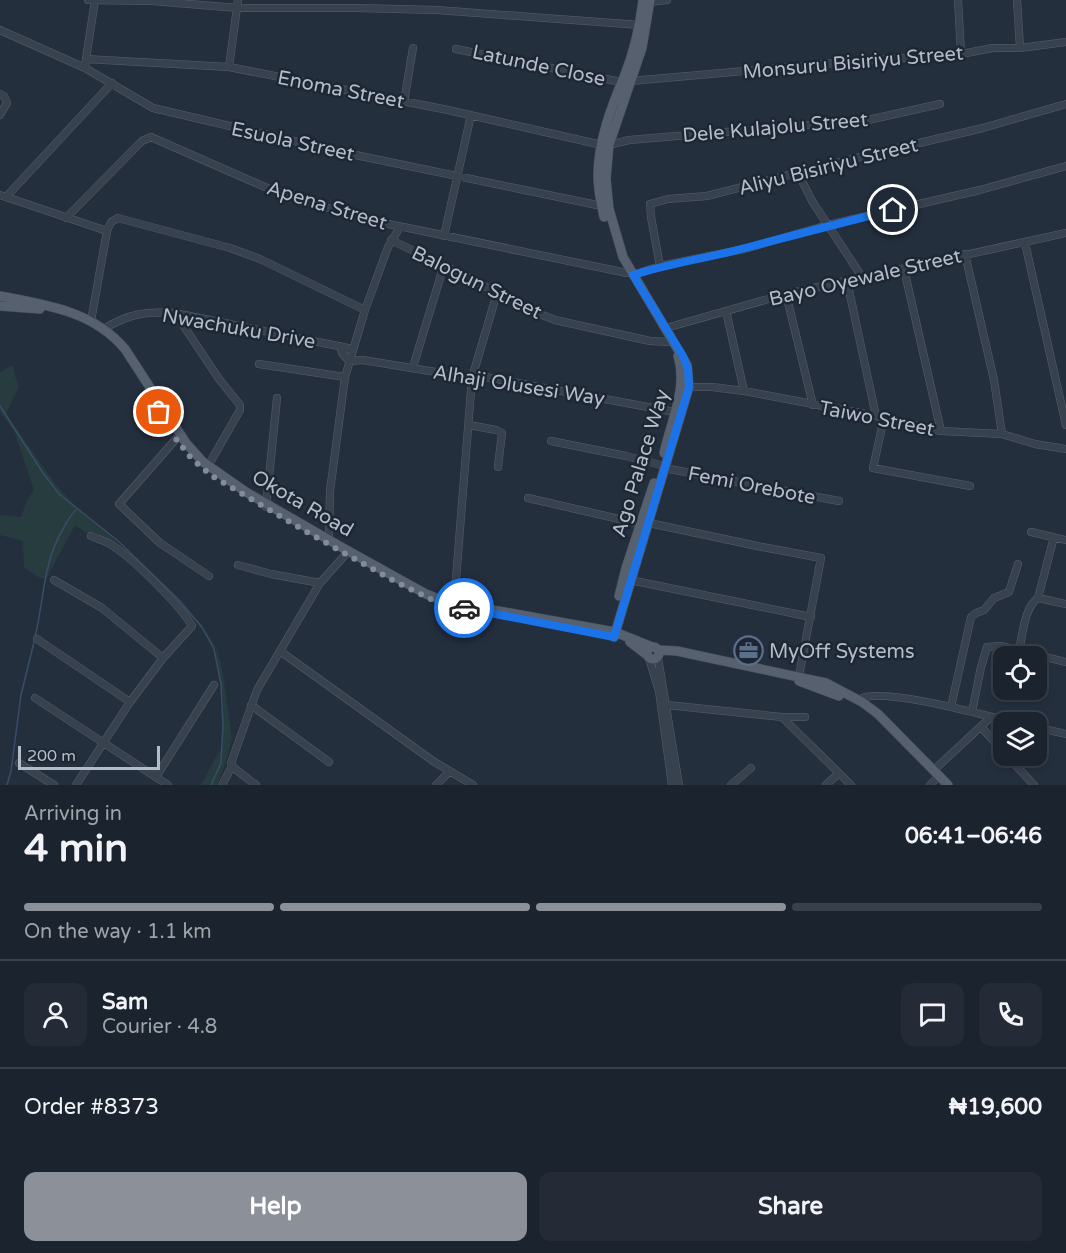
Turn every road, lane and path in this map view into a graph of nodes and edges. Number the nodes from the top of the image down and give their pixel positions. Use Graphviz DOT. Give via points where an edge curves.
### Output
graph roads {
  1 [pos="88,0"];
  2 [pos="95,0"];
  3 [pos="437,0"];
  4 [pos="667,0"];
  5 [pos="958,0"];
  6 [pos="1017,0"];
  7 [pos="647,1"];
  8 [pos="238,4"];
  9 [pos="437,10"];
  10 [pos="640,25"];
  11 [pos="0,30"];
  12 [pos="1066,42"];
  13 [pos="413,48"];
  14 [pos="1020,48"];
  15 [pos="456,49"];
  16 [pos="637,50"];
  17 [pos="961,54"];
  18 [pos="86,59"];
  19 [pos="229,67"];
  20 [pos="85,68"];
  21 [pos="636,80"];
  22 [pos="621,82"];
  23 [pos="112,83"];
  24 [pos="0,94"];
  25 [pos="404,102"];
  26 [pos="940,104"];
  27 [pos="1066,104"];
  28 [pos="0,115"];
  29 [pos="471,115"];
  30 [pos="606,145"];
  31 [pos="1066,166"];
  32 [pos="798,173"];
  33 [pos="458,175"];
  34 [pos="3,196"];
  35 [pos="602,206"];
  36 [pos="66,218"];
  37 [pos="828,225"];
  38 [pos="400,226"];
  39 [pos="1066,233"];
  40 [pos="106,234"];
  41 [pos="444,236"];
  42 [pos="391,240"];
  43 [pos="1025,243"];
  44 [pos="965,254"];
  45 [pos="444,265"];
  46 [pos="660,266"];
  47 [pos="904,269"];
  48 [pos="630,274"];
  49 [pos="862,277"];
  50 [pos="847,281"];
  51 [pos="497,293"];
  52 [pos="786,294"];
  53 [pos="0,296"];
  54 [pos="40,306"];
  55 [pos="0,308"];
  56 [pos="365,310"];
  57 [pos="726,311"];
  58 [pos="175,313"];
  59 [pos="91,321"];
  60 [pos="666,327"];
  61 [pos="105,328"];
  62 [pos="670,342"];
  63 [pos="340,346"];
  64 [pos="353,349"];
  65 [pos="363,360"];
  66 [pos="349,361"];
  67 [pos="259,364"];
  68 [pos="413,368"];
  69 [pos="345,377"];
  70 [pos="472,378"];
  71 [pos="689,387"];
  72 [pos="744,391"];
  73 [pos="277,398"];
  74 [pos="813,405"];
  75 [pos="161,410"];
  76 [pos="675,412"];
  77 [pos="880,417"];
  78 [pos="469,425"];
  79 [pos="1066,425"];
  80 [pos="941,431"];
  81 [pos="1002,434"];
  82 [pos="176,439"];
  83 [pos="551,441"];
  84 [pos="1066,448"];
  85 [pos="208,466"];
  86 [pos="663,466"];
  87 [pos="498,467"];
  88 [pos="970,486"];
  89 [pos="528,498"];
  90 [pos="839,501"];
  91 [pos="266,505"];
  92 [pos="646,524"];
  93 [pos="1031,532"];
  94 [pos="91,536"];
  95 [pos="1054,537"];
  96 [pos="329,539"];
  97 [pos="1066,540"];
  98 [pos="346,554"];
  99 [pos="1018,564"];
  100 [pos="238,565"];
  101 [pos="209,576"];
  102 [pos="54,580"];
  103 [pos="630,580"];
  104 [pos="320,583"];
  105 [pos="1038,598"];
  106 [pos="454,604"];
  107 [pos="1066,604"];
  108 [pos="811,617"];
  109 [pos="610,634"];
  110 [pos="37,639"];
  111 [pos="997,646"];
  112 [pos="1020,646"];
  113 [pos="280,651"];
  114 [pos="654,654"];
  115 [pos="1047,657"];
  116 [pos="163,658"];
  117 [pos="1066,662"];
  118 [pos="799,676"];
  119 [pos="214,685"];
  120 [pos="35,698"];
  121 [pos="130,702"];
  122 [pos="862,702"];
  123 [pos="251,705"];
  124 [pos="664,707"];
  125 [pos="951,707"];
  126 [pos="972,712"];
  127 [pos="782,717"];
  128 [pos="805,717"];
  129 [pos="991,717"];
  130 [pos="981,727"];
  131 [pos="892,728"];
  132 [pos="1047,730"];
  133 [pos="1066,734"];
  134 [pos="993,740"];
  135 [pos="104,742"];
  136 [pos="329,762"];
  137 [pos="19,763"];
  138 [pos="232,763"];
  139 [pos="1016,766"];
  140 [pos="751,768"];
  141 [pos="449,772"];
  142 [pos="839,773"];
  143 [pos="937,773"];
  144 [pos="156,777"];
  145 [pos="54,785"];
  146 [pos="76,785"];
  147 [pos="168,785"];
  148 [pos="222,785"];
  149 [pos="256,785"];
  150 [pos="436,785"];
  151 [pos="473,785"];
  152 [pos="672,785"];
  153 [pos="679,785"];
  154 [pos="731,785"];
  155 [pos="826,785"];
  156 [pos="851,785"];
  157 [pos="930,785"];
  158 [pos="948,785"];
  159 [pos="1034,785"];
  1 -- 2 [label="street"];
  2 -- 8 [label="street"];
  2 -- 18 [label="street"];
  3 -- 9 [label="street"];
  4 -- 7 [label="street"];
  5 -- 17 [label="street"];
  6 -- 14 [label="street"];
  7 -- 10 [label="main road, Ago Palace Way"];
  7 -- 16 [label="main road, Ago Palace Way"];
  8 -- 9 [label="street"];
  8 -- 19 [label="street"];
  9 -- 10 [label="street"];
  10 -- 16 [label="main road, Ago Palace Way"];
  11 -- 20 [label="street, Esuola Street"];
  12 -- 14 [label="street, Monsuru Bisiriyu Street"];
  13 -- 25 [label="street"];
  14 -- 17 [label="street, Monsuru Bisiriyu Street"];
  15 -- 22 [label="street, Latunde Close"];
  16 -- 21 [label="main road, Ago Palace Way"];
  16 -- 22 [label="main road, Ago Palace Way"];
  17 -- 21 [label="street, Monsuru Bisiriyu Street"];
  18 -- 19 [label="street, Enoma Street"];
  18 -- 20 [label="street"];
  19 -- 25 [label="street, Enoma Street"];
  20 -- 23 [label="street, Esuola Street"];
  21 -- 30 [label="main road, Ago Palace Way"];
  22 -- 30 [label="main road, Ago Palace Way" via="610,111"];
  23 -- 33 [label="street, Esuola Street" via="153,108"];
  23 -- 34 [label="street"];
  24 -- 28 [label="street" via="7,103"];
  25 -- 29 [label="street, Enoma Street"];
  26 -- 30 [label="street, Dele Kulajolu Street" via="868,120"];
  27 -- 32 [label="street, Aliyu Bisiriyu Street"];
  29 -- 30 [label="street, Enoma Street"];
  29 -- 33 [label="street"];
  30 -- 35 [label="main road, Ago Palace Way" via="599,157"];
  30 -- 48 [label="main road, Ago Palace Way" via="609,210"];
  31 -- 37 [label="street"];
  32 -- 37 [label="street"];
  32 -- 46 [label="street, Aliyu Bisiriyu Street" via="707,196 650,204"];
  33 -- 35 [label="street, Esuola Street"];
  33 -- 41 [label="street"];
  34 -- 36 [label="street"];
  35 -- 48 [label="main road, Ago Palace Way" via="615,250"];
  36 -- 38 [label="street, Apena Street" via="151,136 265,187"];
  36 -- 40 [label="street"];
  37 -- 46 [label="street" via="744,249"];
  37 -- 49 [label="street"];
  38 -- 41 [label="street, Apena Street"];
  38 -- 42 [label="street"];
  39 -- 43 [label="street, Bayo Oyewale Street"];
  40 -- 56 [label="street" via="111,222 118,218 231,248"];
  40 -- 59 [label="street"];
  41 -- 48 [label="street, Apena Street"];
  42 -- 45 [label="street, Balogun Street"];
  42 -- 56 [label="street"];
  43 -- 44 [label="street, Bayo Oyewale Street"];
  43 -- 79 [label="street"];
  44 -- 47 [label="street, Bayo Oyewale Street"];
  44 -- 81 [label="street"];
  45 -- 51 [label="street, Balogun Street"];
  45 -- 68 [label="street"];
  46 -- 48 [label="street"];
  47 -- 49 [label="street, Bayo Oyewale Street"];
  47 -- 80 [label="street"];
  48 -- 60 [label="main road, Ago Palace Way"];
  48 -- 62 [label="main road, Ago Palace Way"];
  49 -- 50 [label="street, Bayo Oyewale Street"];
  50 -- 52 [label="street, Bayo Oyewale Street"];
  50 -- 77 [label="street"];
  51 -- 62 [label="street, Balogun Street" via="555,320"];
  51 -- 70 [label="street"];
  52 -- 57 [label="street, Bayo Oyewale Street"];
  52 -- 74 [label="street"];
  53 -- 54 [label="main road, Okota Road"];
  54 -- 55 [label="main road, Okota Road"];
  54 -- 59 [label="main road, Okota Road" via="65,310"];
  54 -- 75 [label="main road, Okota Road" via="79,320 107,336"];
  56 -- 64 [label="street"];
  57 -- 60 [label="street, Bayo Oyewale Street"];
  57 -- 72 [label="street"];
  58 -- 61 [label="street, Nwachuku Drive" via="127,316"];
  58 -- 63 [label="street, Nwachuku Drive"];
  58 -- 85 [label="street" via="240,405"];
  59 -- 61 [label="main road, Okota Road"];
  60 -- 71 [label="main road, Ago Palace Way" via="687,365"];
  61 -- 75 [label="main road, Okota Road" via="125,349"];
  62 -- 76 [label="main road, Ago Palace Way" via="678,356 682,378"];
  63 -- 64 [label="street, Nwachuku Drive"];
  63 -- 66 [label="street, Nwachuku Drive"];
  64 -- 65 [label="street"];
  64 -- 66 [label="street"];
  65 -- 66 [label="street, Alhaji Olusesi Way"];
  65 -- 68 [label="street, Alhaji Olusesi Way"];
  66 -- 69 [label="street"];
  67 -- 69 [label="street"];
  68 -- 70 [label="street, Alhaji Olusesi Way"];
  69 -- 96 [label="street" via="330,491"];
  70 -- 76 [label="street, Alhaji Olusesi Way" via="480,376"];
  70 -- 78 [label="street"];
  71 -- 72 [label="street, Taiwo Street"];
  71 -- 86 [label="main road, Ago Palace Way"];
  72 -- 74 [label="street, Taiwo Street"];
  73 -- 91 [label="street"];
  74 -- 77 [label="street, Taiwo Street"];
  75 -- 82 [label="main road, Okota Road"];
  75 -- 85 [label="main road, Okota Road"];
  76 -- 86 [label="main road, Ago Palace Way"];
  77 -- 80 [label="street, Taiwo Street"];
  77 -- 88 [label="street" via="873,468"];
  78 -- 87 [label="street" via="502,433"];
  78 -- 106 [label="street"];
  80 -- 81 [label="street, Taiwo Street"];
  81 -- 84 [label="street, Taiwo Street"];
  82 -- 91 [label="main road, Okota Road" via="205,471"];
  82 -- 101 [label="street" via="119,504 160,543"];
  83 -- 86 [label="street, Femi Orebote"];
  85 -- 91 [label="main road, Okota Road"];
  86 -- 90 [label="street, Femi Orebote"];
  86 -- 92 [label="main road, Ago Palace Way"];
  89 -- 92 [label="street"];
  91 -- 96 [label="main road, Okota Road"];
  91 -- 98 [label="main road, Okota Road"];
  92 -- 103 [label="main road, Ago Palace Way"];
  92 -- 108 [label="street" via="821,558"];
  92 -- 109 [label="main road, Ago Palace Way" via="626,568"];
  93 -- 95 [label="street"];
  94 -- 116 [label="street" via="110,544 141,569 191,623"];
  95 -- 97 [label="street"];
  95 -- 105 [label="street"];
  96 -- 106 [label="main road, Okota Road" via="426,594"];
  98 -- 104 [label="street"];
  98 -- 109 [label="main road, Okota Road" via="447,605"];
  99 -- 125 [label="street" via="1010,591 994,598 971,617"];
  100 -- 104 [label="street"];
  102 -- 116 [label="street" via="102,608"];
  103 -- 108 [label="street"];
  103 -- 109 [label="main road, Ago Palace Way"];
  104 -- 113 [label="street"];
  105 -- 107 [label="street"];
  105 -- 112 [label="street" via="1032,602"];
  106 -- 109 [label="main road, Okota Road"];
  108 -- 118 [label="street"];
  109 -- 114 [label="main road, Okota Road"];
  110 -- 121 [label="street"];
  111 -- 126 [label="street" via="986,648"];
  113 -- 123 [label="street"];
  113 -- 141 [label="street"];
  114 -- 118 [label="main road" via="677,651"];
  114 -- 124 [label="street"];
  114 -- 131 [label="main road" via="685,656 796,681 866,709"];
  115 -- 117 [label="street"];
  116 -- 121 [label="street"];
  118 -- 122 [label="main road" via="826,683"];
  119 -- 144 [label="street"];
  120 -- 135 [label="street"];
  121 -- 135 [label="street"];
  122 -- 125 [label="street" via="869,695"];
  122 -- 131 [label="main road"];
  123 -- 136 [label="street"];
  123 -- 138 [label="street"];
  124 -- 127 [label="street"];
  124 -- 152 [label="street"];
  124 -- 153 [label="street"];
  125 -- 126 [label="street"];
  126 -- 129 [label="street"];
  127 -- 128 [label="street"];
  127 -- 142 [label="street"];
  129 -- 130 [label="street"];
  130 -- 134 [label="street"];
  130 -- 143 [label="street"];
  131 -- 143 [label="main road"];
  132 -- 133 [label="street"];
  135 -- 144 [label="street"];
  135 -- 146 [label="street"];
  137 -- 145 [label="street"];
  138 -- 148 [label="street"];
  138 -- 149 [label="street"];
  139 -- 159 [label="street"];
  140 -- 154 [label="street"];
  141 -- 150 [label="street"];
  141 -- 151 [label="street"];
  142 -- 155 [label="street"];
  142 -- 156 [label="street"];
  143 -- 157 [label="street"];
  143 -- 158 [label="main road"];
  144 -- 147 [label="street"];
}
